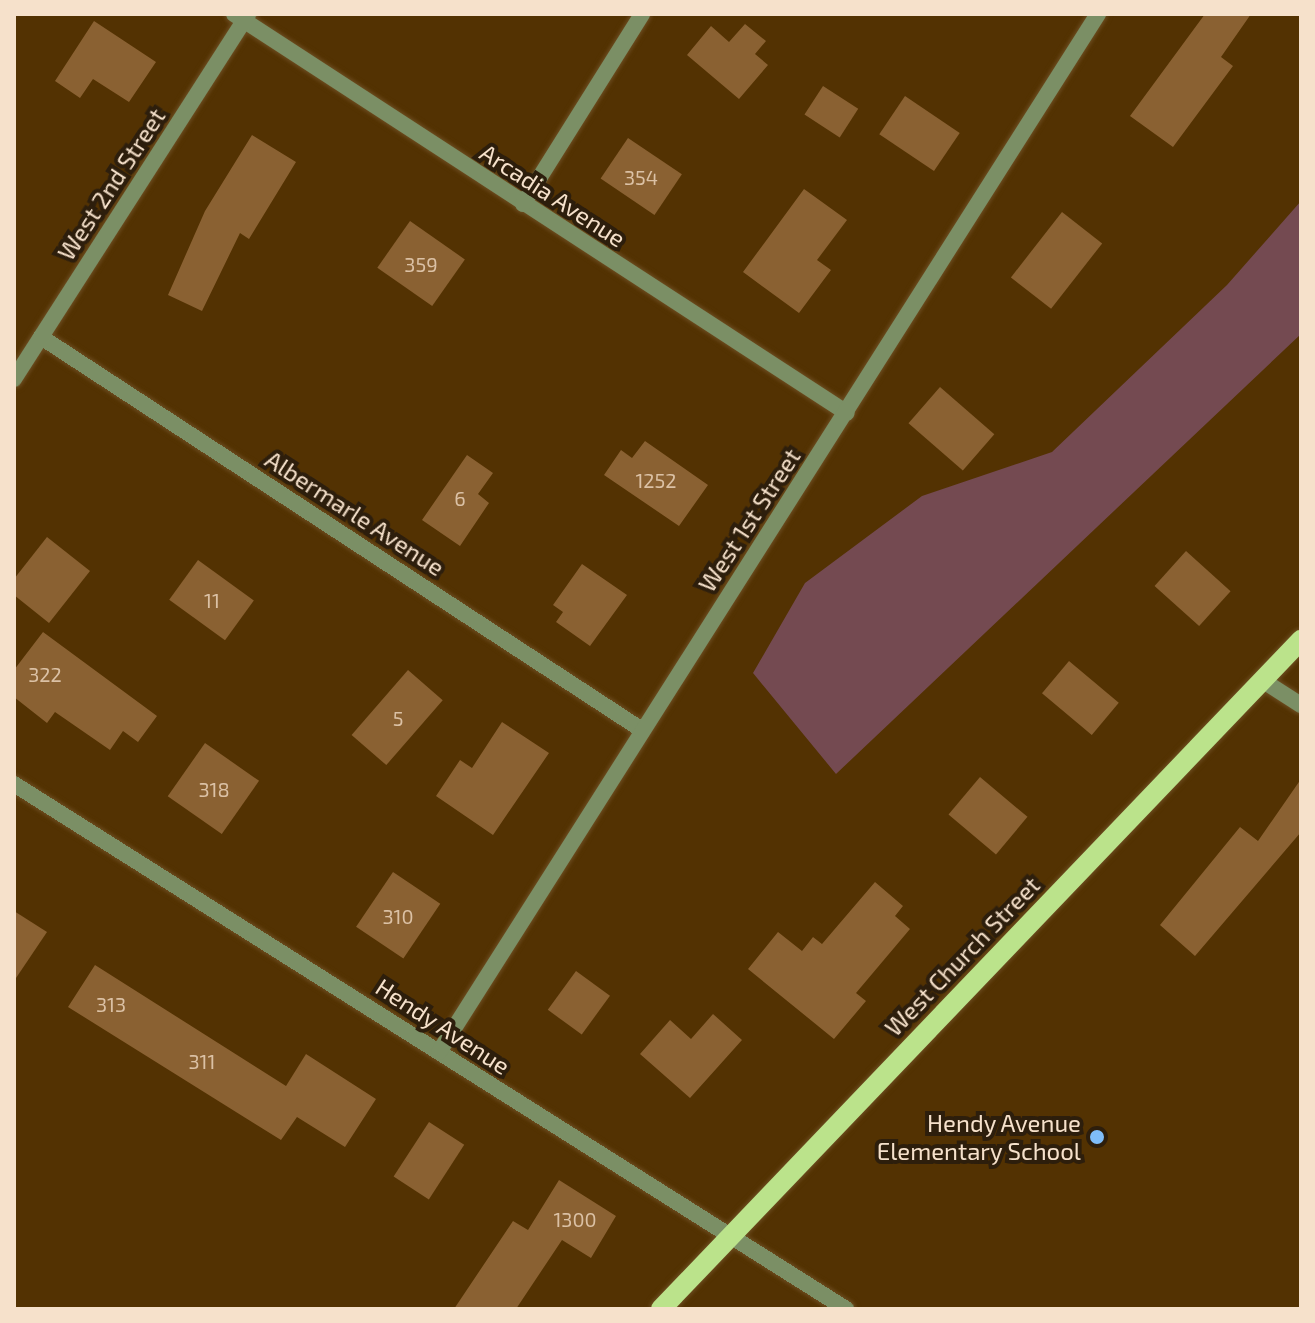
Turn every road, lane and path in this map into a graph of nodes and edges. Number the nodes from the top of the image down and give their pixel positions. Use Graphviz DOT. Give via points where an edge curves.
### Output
graph roads {
  1 [pos="642,14"];
  2 [pos="1098,14"];
  3 [pos="242,16"];
  4 [pos="523,204"];
  5 [pos="41,337"];
  6 [pos="14,379"];
  7 [pos="847,413"];
  8 [pos="1301,640"];
  9 [pos="1262,680"];
  10 [pos="1301,705"];
  11 [pos="642,730"];
  12 [pos="14,784"];
  13 [pos="439,1052"];
  14 [pos="729,1240"];
  15 [pos="661,1309"];
  16 [pos="846,1309"];
  1 -- 4 [label="street"];
  2 -- 7 [label="street, West 1st Street"];
  3 -- 4 [label="street, Arcadia Avenue"];
  3 -- 5 [label="street, West 2nd Street"];
  4 -- 7 [label="street, Arcadia Avenue"];
  5 -- 6 [label="street, West 2nd Street"];
  5 -- 11 [label="street, Albermarle Avenue"];
  7 -- 11 [label="street, West 1st Street"];
  8 -- 9 [label="main road, West Church Street"];
  9 -- 10 [label="street"];
  9 -- 14 [label="main road, West Church Street"];
  11 -- 13 [label="street, West 1st Street"];
  12 -- 13 [label="street, Hendy Avenue"];
  13 -- 14 [label="street, Hendy Avenue"];
  14 -- 15 [label="main road, West Church Street"];
  14 -- 16 [label="street, Hendy Avenue"];
}
